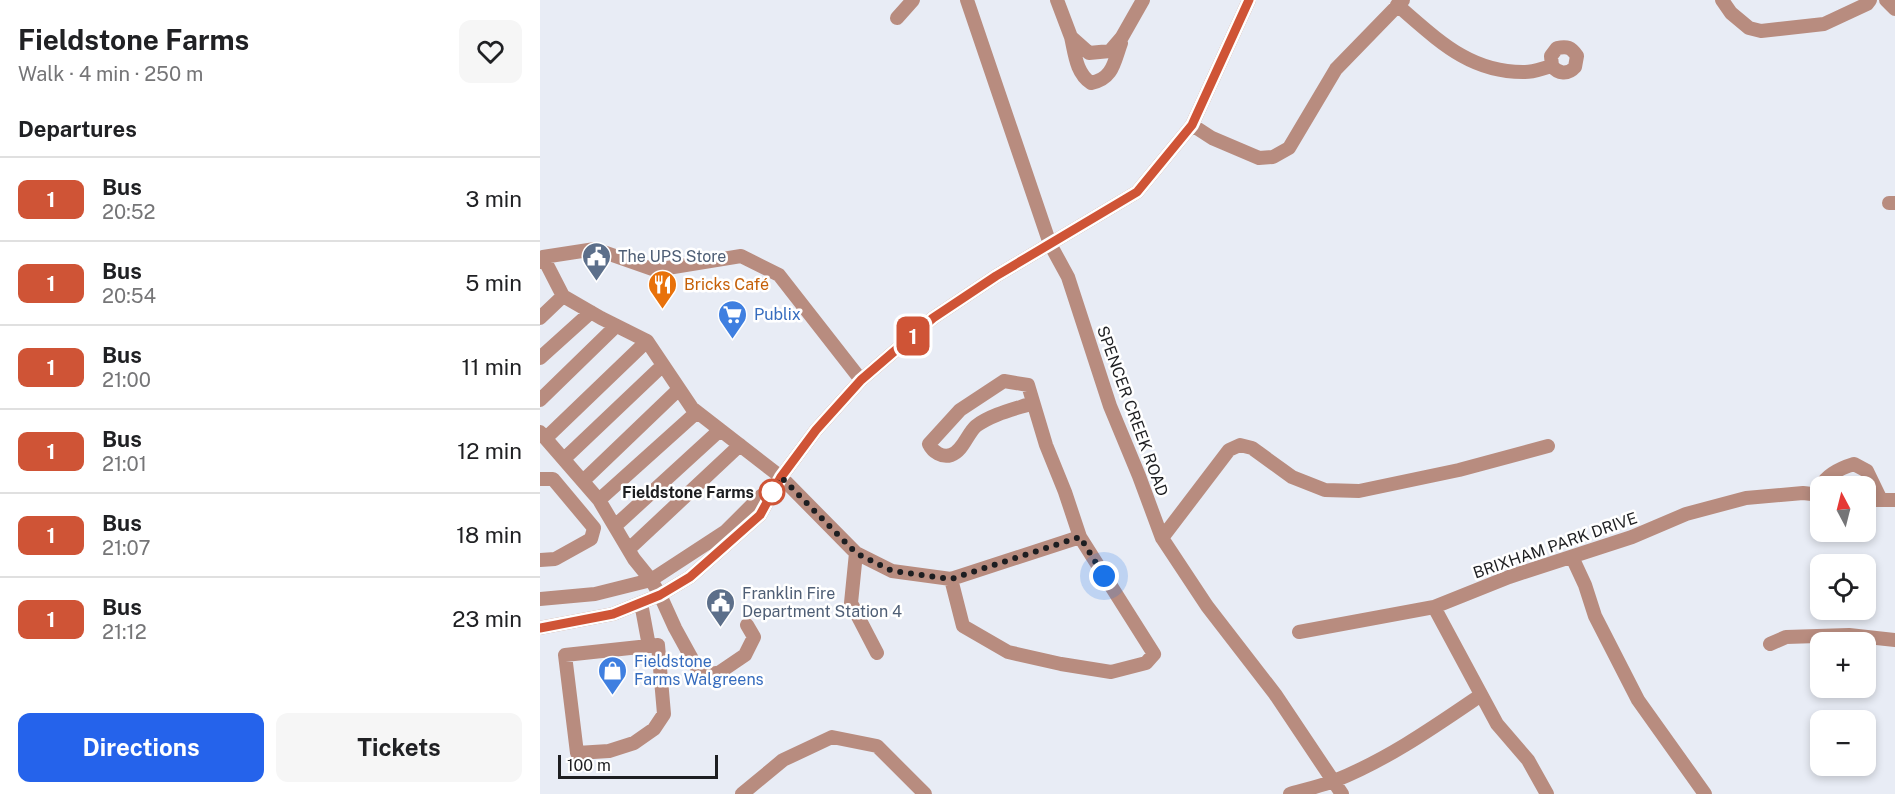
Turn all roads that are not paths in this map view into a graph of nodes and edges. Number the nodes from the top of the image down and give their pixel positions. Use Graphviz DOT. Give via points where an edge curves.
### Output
graph roads {
  1 [pos="913,0"];
  2 [pos="967,0"];
  3 [pos="1057,0"];
  4 [pos="1143,0"];
  5 [pos="1722,0"];
  6 [pos="1870,0"];
  7 [pos="1886,0"];
  8 [pos="1246,1"];
  9 [pos="1400,3"];
  10 [pos="1895,9"];
  11 [pos="897,18"];
  12 [pos="1071,37"];
  13 [pos="1122,37"];
  14 [pos="1552,66"];
  15 [pos="1192,125"];
  16 [pos="1050,244"];
  17 [pos="541,259"];
  18 [pos="563,296"];
  19 [pos="591,312"];
  20 [pos="540,318"];
  21 [pos="616,326"];
  22 [pos="647,341"];
  23 [pos="540,358"];
  24 [pos="663,365"];
  25 [pos="861,380"];
  26 [pos="679,389"];
  27 [pos="540,400"];
  28 [pos="1033,403"];
  29 [pos="697,412"];
  30 [pos="720,430"];
  31 [pos="543,435"];
  32 [pos="740,445"];
  33 [pos="1548,446"];
  34 [pos="564,459"];
  35 [pos="1829,476"];
  36 [pos="1869,476"];
  37 [pos="540,479"];
  38 [pos="583,481"];
  39 [pos="778,482"];
  40 [pos="1876,490"];
  41 [pos="1810,492"];
  42 [pos="599,500"];
  43 [pos="1876,500"];
  44 [pos="1881,500"];
  45 [pos="1895,500"];
  46 [pos="614,523"];
  47 [pos="594,528"];
  48 [pos="1080,537"];
  49 [pos="1162,538"];
  50 [pos="629,549"];
  51 [pos="856,553"];
  52 [pos="1572,557"];
  53 [pos="540,560"];
  54 [pos="951,579"];
  55 [pos="651,580"];
  56 [pos="660,595"];
  57 [pos="540,599"];
  58 [pos="640,603"];
  59 [pos="1434,607"];
  60 [pos="540,628"];
  61 [pos="750,631"];
  62 [pos="1299,632"];
  63 [pos="1895,640"];
  64 [pos="1770,644"];
  65 [pos="649,646"];
  66 [pos="877,653"];
  67 [pos="1481,695"];
  68 [pos="1334,781"];
  69 [pos="742,794"];
  70 [pos="926,794"];
  71 [pos="1290,794"];
  72 [pos="1342,794"];
  73 [pos="1547,794"];
  74 [pos="1705,794"];
  1 -- 11 [label="street"];
  2 -- 16 [label="street, SPENCER CREEK ROAD"];
  3 -- 12 [label="street"];
  4 -- 13 [label="street"];
  5 -- 6 [label="street" via="1749,28 1761,31 1824,24"];
  7 -- 10 [label="street"];
  8 -- 15 [label="street"];
  9 -- 14 [label="street" via="1448,49 1473,63 1527,72"];
  9 -- 15 [label="street" via="1336,69 1289,148 1273,157 1259,158"];
  12 -- 13 [label="street" via="1089,52 1110,51"];
  12 -- 13 [label="street" via="1078,66 1091,83 1106,78"];
  15 -- 16 [label="street" via="1137,192"];
  16 -- 25 [label="street" via="933,318"];
  16 -- 49 [label="street, SPENCER CREEK ROAD" via="1068,277 1110,406"];
  17 -- 18 [label="street"];
  17 -- 25 [label="street" via="595,249 655,270 741,255 779,275"];
  18 -- 19 [label="street"];
  18 -- 20 [label="street"];
  19 -- 21 [label="street"];
  19 -- 23 [label="street"];
  21 -- 22 [label="street"];
  21 -- 27 [label="street"];
  22 -- 24 [label="street"];
  22 -- 31 [label="street"];
  24 -- 26 [label="street"];
  24 -- 34 [label="street"];
  25 -- 39 [label="street" via="816,430"];
  26 -- 29 [label="street"];
  26 -- 38 [label="street"];
  28 -- 28 [label="street" via="984,421 949,456 940,455 929,444 960,410 1004,381 1028,385"];
  28 -- 48 [label="street"];
  29 -- 30 [label="street"];
  29 -- 42 [label="street"];
  30 -- 32 [label="street"];
  30 -- 46 [label="street"];
  31 -- 34 [label="street"];
  32 -- 39 [label="street"];
  32 -- 50 [label="street"];
  33 -- 49 [label="street" via="1459,470 1359,490 1325,490 1292,477 1252,448 1240,445 1229,450"];
  34 -- 38 [label="street"];
  35 -- 36 [label="street" via="1854,464"];
  37 -- 47 [label="street" via="553,479"];
  38 -- 42 [label="street"];
  39 -- 51 [label="street"];
  39 -- 55 [label="street" via="726,531"];
  39 -- 56 [label="street" via="760,515 690,577"];
  40 -- 44 [label="street"];
  41 -- 52 [label="street, BRIXHAM PARK DRIVE" via="1746,498 1686,514"];
  42 -- 46 [label="street"];
  43 -- 44 [label="street"];
  44 -- 45 [label="street"];
  46 -- 47 [label="street"];
  46 -- 50 [label="street"];
  47 -- 53 [label="street" via="591,538 555,559"];
  48 -- 54 [label="street"];
  48 -- 54 [label="street" via="1154,654 1146,663 1111,672 1008,652 963,626"];
  49 -- 68 [label="street, SPENCER CREEK ROAD"];
  50 -- 55 [label="street"];
  51 -- 54 [label="street" via="892,571"];
  51 -- 66 [label="street" via="851,603"];
  52 -- 59 [label="street, BRIXHAM PARK DRIVE"];
  52 -- 74 [label="street" via="1595,616 1638,700"];
  55 -- 56 [label="street"];
  55 -- 57 [label="street" via="595,594"];
  56 -- 58 [label="street"];
  56 -- 61 [label="street" via="697,668 707,675 720,672 745,655"];
  58 -- 60 [label="street" via="613,614"];
  58 -- 65 [label="street"];
  59 -- 62 [label="street, BRIXHAM PARK DRIVE"];
  59 -- 67 [label="street"];
  63 -- 64 [label="street" via="1849,635 1786,637"];
  65 -- 65 [label="street" via="565,655 577,753 609,751 634,743 654,729 664,714 657,645"];
  67 -- 68 [label="street" via="1385,756"];
  67 -- 73 [label="street" via="1497,724 1528,760"];
  68 -- 71 [label="street"];
  68 -- 72 [label="street, SPENCER CREEK ROAD"];
  69 -- 70 [label="street" via="783,760 832,737 877,746"];
}
